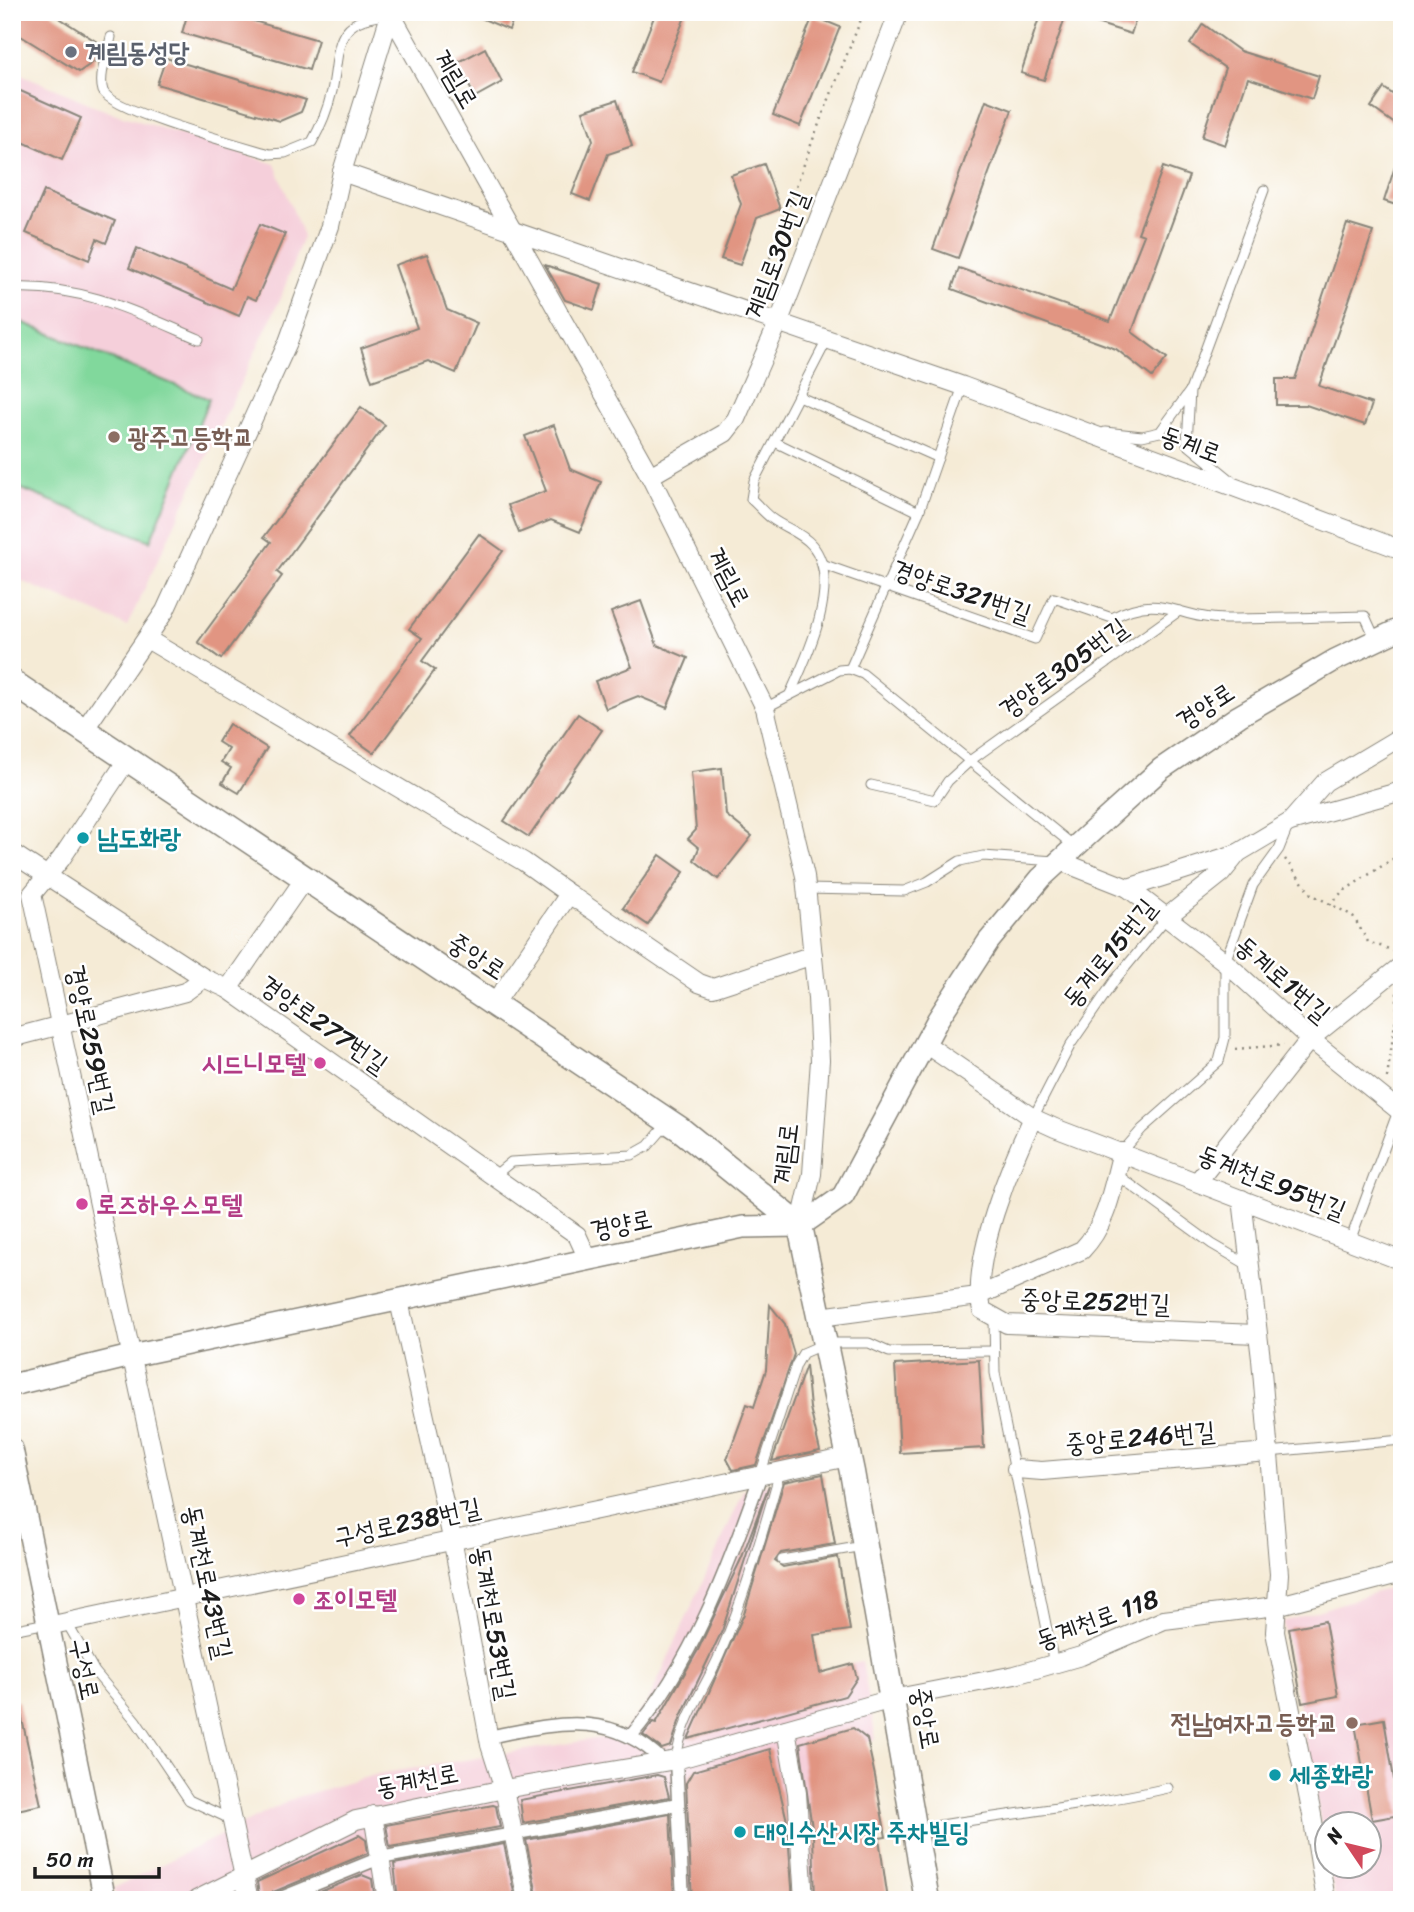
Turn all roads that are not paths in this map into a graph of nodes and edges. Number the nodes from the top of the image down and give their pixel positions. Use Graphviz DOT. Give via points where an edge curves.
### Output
graph roads {
  1 [pos="899,12"];
  2 [pos="390,14"];
  3 [pos="111,37"];
  4 [pos="342,172"];
  5 [pos="1264,190"];
  6 [pos="513,231"];
  7 [pos="12,288"];
  8 [pos="779,321"];
  9 [pos="828,338"];
  10 [pos="199,339"];
  11 [pos="962,386"];
  12 [pos="1190,391"];
  13 [pos="798,396"];
  14 [pos="1079,430"];
  15 [pos="775,442"];
  16 [pos="938,458"];
  17 [pos="650,476"];
  18 [pos="1246,492"];
  19 [pos="919,512"];
  20 [pos="1402,550"];
  21 [pos="822,564"];
  22 [pos="888,587"];
  23 [pos="1179,611"];
  24 [pos="1402,628"];
  25 [pos="147,639"];
  26 [pos="1376,640"];
  27 [pos="850,669"];
  28 [pos="12,682"];
  29 [pos="790,694"];
  30 [pos="765,708"];
  31 [pos="84,730"];
  32 [pos="1402,736"];
  33 [pos="127,760"];
  34 [pos="971,760"];
  35 [pos="871,785"];
  36 [pos="1402,791"];
  37 [pos="1290,822"];
  38 [pos="12,853"];
  39 [pos="1238,853"];
  40 [pos="1068,854"];
  41 [pos="48,875"];
  42 [pos="305,878"];
  43 [pos="1128,888"];
  44 [pos="806,889"];
  45 [pos="569,894"];
  46 [pos="1168,916"];
  47 [pos="813,955"];
  48 [pos="1224,962"];
  49 [pos="1395,970"];
  50 [pos="204,978"];
  51 [pos="228,989"];
  52 [pos="495,1003"];
  53 [pos="62,1026"];
  54 [pos="12,1038"];
  55 [pos="1307,1042"];
  56 [pos="924,1043"];
  57 [pos="1400,1112"];
  58 [pos="1033,1118"];
  59 [pos="669,1122"];
  60 [pos="1122,1152"];
  61 [pos="1116,1174"];
  62 [pos="494,1176"];
  63 [pos="1198,1181"];
  64 [pos="1242,1199"];
  65 [pos="800,1226"];
  66 [pos="1350,1241"];
  67 [pos="587,1259"];
  68 [pos="1402,1261"];
  69 [pos="1248,1265"];
  70 [pos="978,1296"];
  71 [pos="399,1301"];
  72 [pos="820,1317"];
  73 [pos="994,1319"];
  74 [pos="1257,1334"];
  75 [pos="825,1343"];
  76 [pos="994,1351"];
  77 [pos="131,1356"];
  78 [pos="12,1385"];
  79 [pos="1402,1440"];
  80 [pos="12,1449"];
  81 [pos="1268,1452"];
  82 [pos="848,1457"];
  83 [pos="1016,1469"];
  84 [pos="780,1472"];
  85 [pos="760,1477"];
  86 [pos="452,1538"];
  87 [pos="865,1546"];
  88 [pos="782,1560"];
  89 [pos="1402,1573"];
  90 [pos="185,1597"];
  91 [pos="1276,1605"];
  92 [pos="54,1624"];
  93 [pos="12,1630"];
  94 [pos="1054,1664"];
  95 [pos="892,1699"];
  96 [pos="786,1729"];
  97 [pos="488,1737"];
  98 [pos="630,1737"];
  99 [pos="670,1761"];
  100 [pos="1168,1788"];
  101 [pos="504,1789"];
  102 [pos="678,1804"];
  103 [pos="373,1815"];
  104 [pos="232,1819"];
  105 [pos="914,1829"];
  106 [pos="513,1832"];
  107 [pos="380,1858"];
  108 [pos="244,1875"];
  109 [pos="105,1900"];
  110 [pos="196,1900"];
  111 [pos="249,1900"];
  112 [pos="276,1900"];
  113 [pos="387,1900"];
  114 [pos="527,1900"];
  115 [pos="683,1900"];
  116 [pos="804,1900"];
  117 [pos="927,1900"];
  118 [pos="1326,1900"];
  1 -- 8 [label="street, 계림로30번길"];
  2 -- 3 [label="lane" via="366,19 343,34 332,91 312,142 285,153 270,154 137,113 107,98 102,89"];
  2 -- 4 [label="street"];
  2 -- 6 [label="street, 계림로"];
  4 -- 6 [label="street, 동계로"];
  4 -- 25 [label="street" via="330,226 288,342 165,611"];
  5 -- 12 [label="lane"];
  6 -- 8 [label="street, 동계로"];
  6 -- 17 [label="street, 계림로"];
  7 -- 10 [label="lane" via="48,287 86,294"];
  8 -- 9 [label="street, 동계로"];
  8 -- 17 [label="street, 계림로30번길" via="732,425"];
  9 -- 11 [label="street, 동계로"];
  9 -- 13 [label="lane"];
  11 -- 14 [label="street, 동계로"];
  11 -- 16 [label="lane"];
  12 -- 14 [label="lane" via="1160,432 1142,436"];
  12 -- 18 [label="lane" via="1187,444"];
  13 -- 15 [label="lane"];
  13 -- 16 [label="lane"];
  14 -- 18 [label="street, 동계로"];
  15 -- 19 [label="lane"];
  15 -- 21 [label="lane" via="754,481 751,499 769,517 814,546"];
  16 -- 19 [label="lane"];
  17 -- 30 [label="street, 계림로"];
  18 -- 20 [label="street, 동계로"];
  19 -- 22 [label="lane"];
  21 -- 22 [label="lane, 경양로321번길"];
  21 -- 29 [label="lane" via="825,587 818,619"];
  22 -- 23 [label="lane, 경양로321번길" via="1035,639 1054,598 1112,618 1133,607 1164,605"];
  22 -- 27 [label="lane"];
  23 -- 26 [label="lane, 경양로321번길" via="1222,619 1365,616"];
  23 -- 34 [label="lane, 경양로305번길"];
  24 -- 26 [label="street, 경양로"];
  25 -- 31 [label="street"];
  25 -- 45 [label="street" via="524,862"];
  26 -- 40 [label="street, 경양로" via="1239,716 1161,769"];
  27 -- 29 [label="lane"];
  27 -- 34 [label="lane" via="863,674"];
  28 -- 31 [label="main road, 중앙로"];
  29 -- 30 [label="lane"];
  30 -- 44 [label="street, 계림로"];
  31 -- 33 [label="main road, 중앙로"];
  32 -- 37 [label="street, 동계로15번길" via="1325,782"];
  33 -- 41 [label="street, 경양로259번길"];
  33 -- 42 [label="main road, 중앙로"];
  34 -- 35 [label="lane, 경양로305번길" via="935,800"];
  34 -- 40 [label="lane"];
  36 -- 37 [label="street, 동계로15번길"];
  37 -- 39 [label="street, 동계로15번길"];
  37 -- 48 [label="lane, 동계로15번길" via="1279,849 1253,885"];
  38 -- 41 [label="street, 경양로277번길"];
  39 -- 43 [label="street"];
  39 -- 46 [label="street, 동계로15번길" via="1221,874"];
  40 -- 43 [label="street, 동계로1번길"];
  40 -- 44 [label="lane" via="983,856 960,861 904,891"];
  40 -- 56 [label="street, 경양로" via="988,942"];
  41 -- 50 [label="street, 경양로277번길"];
  41 -- 53 [label="street, 경양로259번길" via="32,894"];
  42 -- 51 [label="street"];
  42 -- 52 [label="main road, 중앙로"];
  43 -- 46 [label="street, 동계로1번길"];
  44 -- 47 [label="street, 계림로"];
  45 -- 47 [label="street" via="713,988"];
  45 -- 52 [label="street"];
  46 -- 48 [label="street, 동계로1번길"];
  46 -- 58 [label="lane, 동계로15번길" via="1090,1015"];
  47 -- 65 [label="street, 계림로" via="818,1105 813,1174"];
  48 -- 55 [label="street, 동계로1번길"];
  48 -- 60 [label="lane, 동계로15번길" via="1219,1061"];
  49 -- 55 [label="street"];
  50 -- 51 [label="street, 경양로277번길"];
  50 -- 53 [label="street" via="185,992"];
  51 -- 62 [label="street, 경양로277번길"];
  52 -- 59 [label="main road, 중앙로"];
  53 -- 54 [label="street"];
  53 -- 77 [label="street, 경양로259번길"];
  55 -- 57 [label="street, 동계로1번길"];
  55 -- 63 [label="street"];
  56 -- 58 [label="street, 동계천로95번길"];
  56 -- 65 [label="street, 경양로" via="843,1196"];
  57 -- 66 [label="lane"];
  58 -- 60 [label="street, 동계천로95번길"];
  58 -- 70 [label="street" via="1003,1186"];
  59 -- 62 [label="lane" via="640,1152 511,1162"];
  59 -- 65 [label="main road, 중앙로"];
  60 -- 61 [label="street"];
  60 -- 63 [label="street, 동계천로95번길"];
  61 -- 69 [label="lane"];
  61 -- 70 [label="street" via="1108,1208 1082,1250"];
  62 -- 67 [label="street, 경양로277번길" via="577,1235"];
  63 -- 64 [label="street, 동계천로95번길"];
  64 -- 66 [label="street, 동계천로95번길"];
  64 -- 69 [label="street"];
  65 -- 67 [label="street, 경양로" via="743,1227"];
  65 -- 72 [label="main road, 중앙로"];
  66 -- 68 [label="street, 동계천로95번길"];
  67 -- 71 [label="street, 경양로"];
  69 -- 74 [label="street"];
  70 -- 72 [label="street"];
  70 -- 73 [label="street, 중앙로252번길" via="982,1310"];
  71 -- 77 [label="street, 경양로"];
  71 -- 86 [label="street, 동계천로53번길"];
  72 -- 75 [label="main road, 중앙로"];
  73 -- 74 [label="street, 중앙로252번길" via="1007,1325"];
  73 -- 76 [label="lane"];
  74 -- 81 [label="street"];
  75 -- 76 [label="lane" via="869,1343 889,1352"];
  75 -- 82 [label="main road, 중앙로"];
  75 -- 85 [label="lane" via="803,1353 796,1365"];
  76 -- 83 [label="lane"];
  77 -- 78 [label="street, 경양로"];
  77 -- 90 [label="street, 동계천로43번길"];
  79 -- 81 [label="lane"];
  80 -- 92 [label="street, 구성로"];
  81 -- 83 [label="street, 중앙로246번길" via="1042,1471"];
  81 -- 91 [label="street" via="1279,1574"];
  82 -- 84 [label="street, 구성로238번길"];
  82 -- 87 [label="main road, 중앙로"];
  83 -- 94 [label="lane"];
  84 -- 85 [label="street, 구성로238번길"];
  84 -- 99 [label="lane" via="754,1562 719,1656"];
  85 -- 86 [label="street, 구성로238번길"];
  85 -- 98 [label="street" via="734,1552 688,1651"];
  86 -- 90 [label="street, 구성로238번길"];
  86 -- 97 [label="street, 동계천로53번길"];
  87 -- 88 [label="lane"];
  87 -- 95 [label="main road, 중앙로"];
  89 -- 91 [label="street, 동계천로 118"];
  90 -- 92 [label="street, 구성로238번길"];
  90 -- 104 [label="street, 동계천로43번길"];
  91 -- 94 [label="street, 동계천로 118" via="1164,1620"];
  91 -- 118 [label="street" via="1275,1632"];
  92 -- 93 [label="lane"];
  92 -- 104 [label="lane" via="152,1745 189,1800"];
  92 -- 109 [label="street, 구성로"];
  94 -- 95 [label="street, 동계천로 118"];
  95 -- 96 [label="street, 동계천로"];
  95 -- 105 [label="main road, 중앙로"];
  96 -- 99 [label="street, 동계천로"];
  96 -- 116 [label="street" via="797,1793"];
  97 -- 98 [label="street, 동계천로" via="574,1722 595,1723"];
  97 -- 101 [label="street, 동계천로53번길"];
  98 -- 99 [label="street, 동계천로"];
  99 -- 101 [label="street, 동계천로"];
  99 -- 102 [label="street"];
  100 -- 105 [label="lane"];
  101 -- 103 [label="street, 동계천로"];
  101 -- 106 [label="street, 동계천로53번길"];
  102 -- 106 [label="street"];
  102 -- 115 [label="street"];
  103 -- 107 [label="street"];
  103 -- 108 [label="street, 동계천로" via="356,1819"];
  104 -- 108 [label="street, 동계천로43번길"];
  105 -- 117 [label="main road, 중앙로"];
  106 -- 107 [label="street"];
  106 -- 114 [label="street, 동계천로53번길"];
  107 -- 112 [label="street"];
  107 -- 113 [label="street"];
  108 -- 110 [label="street, 동계천로"];
  108 -- 111 [label="street, 동계천로43번길"];
}
